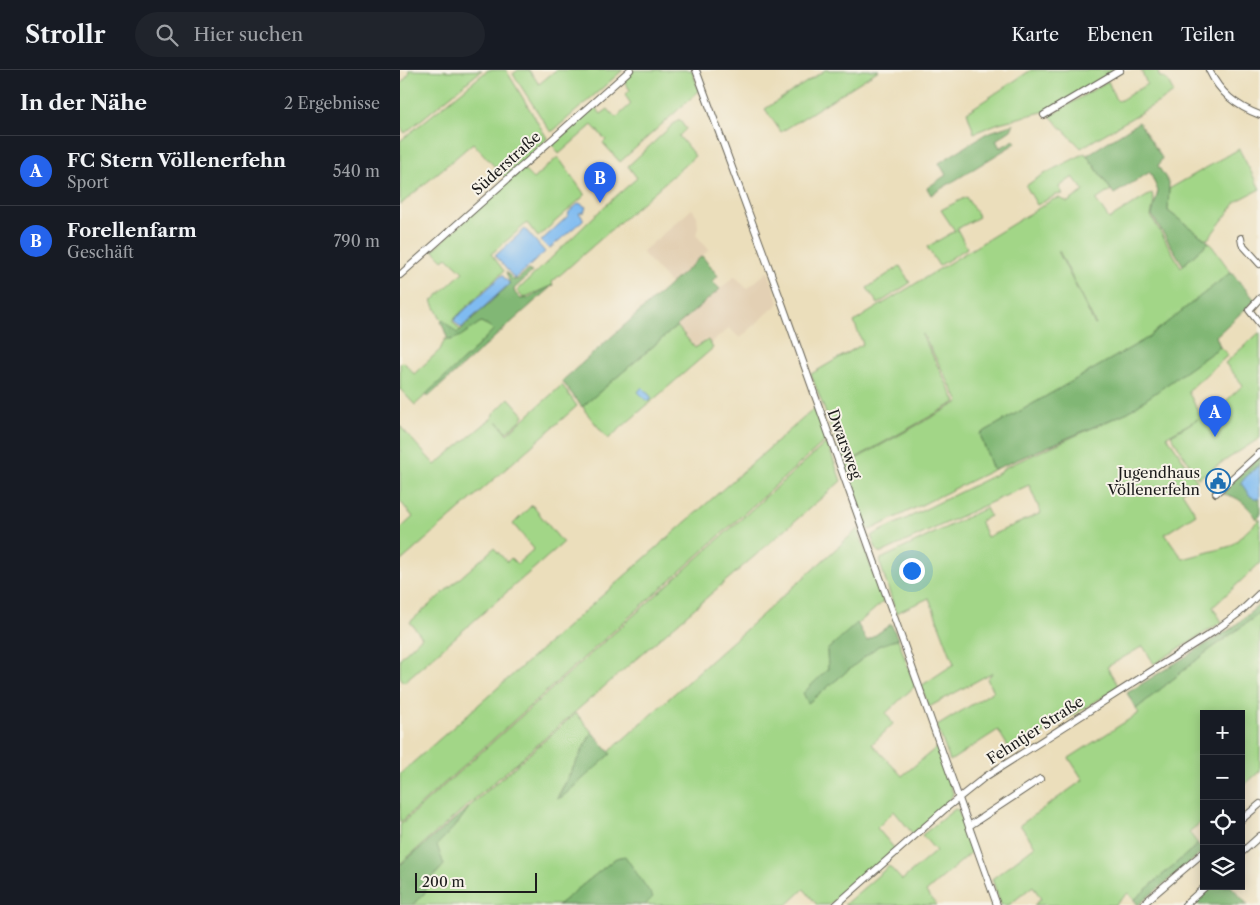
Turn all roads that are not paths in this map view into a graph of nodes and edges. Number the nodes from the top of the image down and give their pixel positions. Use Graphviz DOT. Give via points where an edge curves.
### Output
graph roads {
  1 [pos="630,70"];
  2 [pos="696,70"];
  3 [pos="1120,70"];
  4 [pos="1209,70"];
  5 [pos="1044,115"];
  6 [pos="1260,115"];
  7 [pos="1241,238"];
  8 [pos="1260,264"];
  9 [pos="400,275"];
  10 [pos="1260,298"];
  11 [pos="1259,328"];
  12 [pos="1260,453"];
  13 [pos="1216,493"];
  14 [pos="1260,593"];
  15 [pos="1040,779"];
  16 [pos="958,798"];
  17 [pos="1260,804"];
  18 [pos="1245,817"];
  19 [pos="969,826"];
  20 [pos="1260,836"];
  21 [pos="1245,848"];
  22 [pos="1200,855"];
  23 [pos="1202,890"];
  24 [pos="836,905"];
  25 [pos="997,905"];
  26 [pos="1142,905"];
  27 [pos="1185,905"];
  1 -- 9 [label="street, Süderstraße"];
  2 -- 16 [label="street, Dwarsweg"];
  3 -- 5 [label="street"];
  4 -- 6 [label="street" via="1230,100"];
  7 -- 8 [label="street" via="1242,244"];
  10 -- 11 [label="street" via="1249,310"];
  12 -- 13 [label="street"];
  14 -- 16 [label="street, Fehntjer Straße" via="1213,632 1007,763"];
  15 -- 19 [label="street"];
  16 -- 19 [label="street, Dwarsweg"];
  16 -- 24 [label="street, Fehntjer Straße"];
  17 -- 18 [label="street"];
  19 -- 25 [label="street, Dwarsweg"];
  20 -- 21 [label="street"];
  22 -- 26 [label="street"];
  23 -- 27 [label="street"];
}
